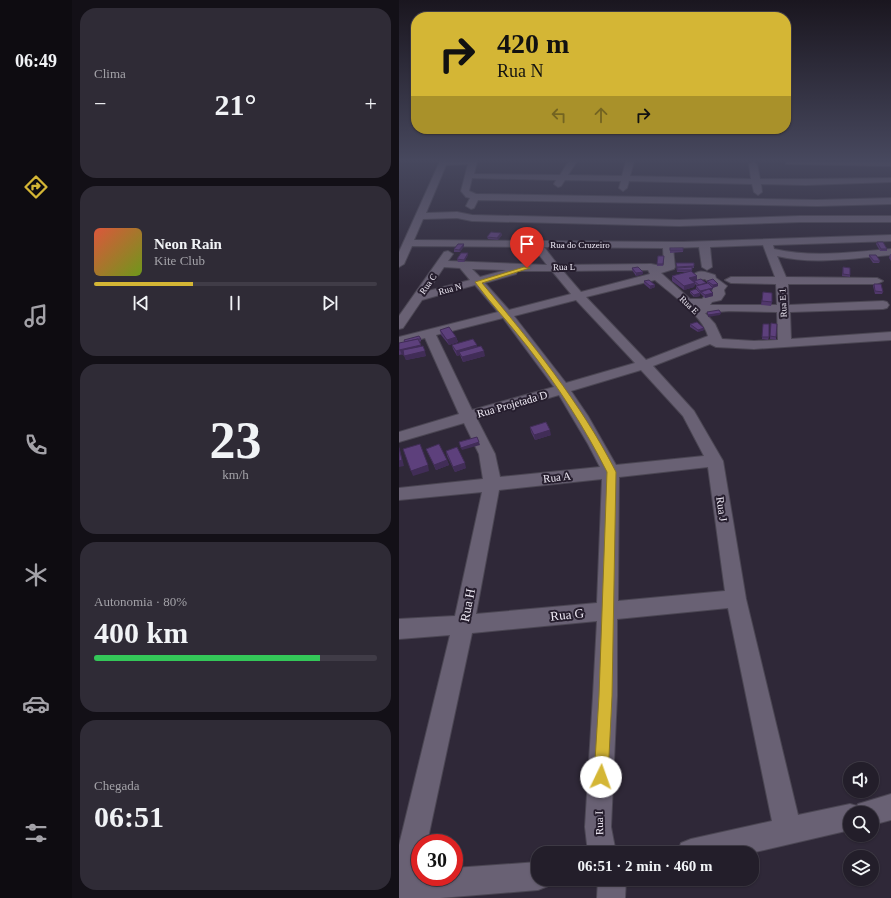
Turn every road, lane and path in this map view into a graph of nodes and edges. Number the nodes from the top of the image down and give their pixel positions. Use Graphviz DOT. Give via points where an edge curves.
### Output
graph roads {
  1 [pos="748,202"];
  2 [pos="426,203"];
  3 [pos="472,203"];
  4 [pos="554,203"];
  5 [pos="596,203"];
  6 [pos="647,203"];
  7 [pos="673,203"];
  8 [pos="697,203"];
  9 [pos="738,203"];
  10 [pos="818,203"];
  11 [pos="683,208"];
  12 [pos="558,209"];
  13 [pos="420,216"];
  14 [pos="466,216"];
  15 [pos="891,219"];
  16 [pos="753,221"];
  17 [pos="833,230"];
  18 [pos="891,238"];
  19 [pos="406,240"];
  20 [pos="456,242"];
  21 [pos="668,244"];
  22 [pos="704,244"];
  23 [pos="537,245"];
  24 [pos="768,247"];
  25 [pos="891,252"];
  26 [pos="399,264"];
  27 [pos="443,264"];
  28 [pos="464,266"];
  29 [pos="553,267"];
  30 [pos="707,267"];
  31 [pos="527,268"];
  32 [pos="654,271"];
  33 [pos="697,276"];
  34 [pos="731,280"];
  35 [pos="782,281"];
  36 [pos="877,281"];
  37 [pos="478,282"];
  38 [pos="579,295"];
  39 [pos="419,297"];
  40 [pos="690,305"];
  41 [pos="883,305"];
  42 [pos="783,308"];
  43 [pos="505,314"];
  44 [pos="399,325"];
  45 [pos="429,334"];
  46 [pos="891,336"];
  47 [pos="715,338"];
  48 [pos="399,341"];
  49 [pos="785,343"];
  50 [pos="644,365"];
  51 [pos="562,390"];
  52 [pos="468,416"];
  53 [pos="399,437"];
  54 [pos="715,461"];
  55 [pos="611,472"];
  56 [pos="491,484"];
  57 [pos="399,494"];
  58 [pos="736,599"];
  59 [pos="608,610"];
  60 [pos="463,625"];
  61 [pos="399,629"];
  62 [pos="891,807"];
  63 [pos="879,810"];
  64 [pos="843,819"];
  65 [pos="788,832"];
  66 [pos="600,846"];
  67 [pos="723,846"];
  68 [pos="531,877"];
  69 [pos="611,886"];
  70 [pos="401,887"];
  71 [pos="611,898"];
  1 -- 16 [label="street"];
  2 -- 13 [label="street"];
  3 -- 14 [label="street"];
  4 -- 12 [label="street"];
  5 -- 12 [label="street"];
  6 -- 11 [label="street"];
  7 -- 11 [label="street"];
  8 -- 11 [label="street"];
  9 -- 11 [label="street"];
  10 -- 17 [label="street"];
  11 -- 12 [label="street"];
  11 -- 16 [label="street"];
  11 -- 21 [label="street, Rua do Cruzeiro"];
  11 -- 22 [label="street, Rua do Cruzeiro"];
  12 -- 14 [label="street" via="472,218"];
  13 -- 14 [label="street"];
  13 -- 19 [label="street"];
  15 -- 17 [label="street"];
  16 -- 17 [label="street"];
  17 -- 18 [label="street, Rua do Cruzeiro"];
  17 -- 24 [label="street, Rua do Cruzeiro"];
  19 -- 20 [label="street, Rua do Cruzeiro"];
  19 -- 26 [label="street"];
  20 -- 23 [label="street, Rua do Cruzeiro"];
  20 -- 27 [label="street, Rua C"];
  21 -- 23 [label="street, Rua do Cruzeiro"];
  21 -- 32 [label="street" via="670,268"];
  22 -- 24 [label="street, Rua do Cruzeiro"];
  22 -- 30 [label="street"];
  23 -- 29 [label="street, Rua J"];
  24 -- 25 [label="street, Rua do Cruzeiro" via="782,254"];
  24 -- 35 [label="street, Rua E 1"];
  27 -- 28 [label="street, Rua L"];
  27 -- 39 [label="street, Rua C"];
  28 -- 31 [label="street, Rua L"];
  28 -- 37 [label="street, Rua I"];
  29 -- 31 [label="street, Rua L"];
  29 -- 32 [label="street, Rua L"];
  29 -- 38 [label="street, Rua J"];
  31 -- 37 [label="street, Rua N"];
  32 -- 38 [label="street"];
  32 -- 40 [label="street, Rua E"];
  33 -- 40 [label="street" via="701,274 711,277 710,279 721,286 717,298 706,303"];
  34 -- 35 [label="street"];
  35 -- 36 [label="street"];
  35 -- 42 [label="street, Rua E 1"];
  37 -- 39 [label="street, Rua N"];
  37 -- 43 [label="street, Rua I"];
  38 -- 43 [label="street"];
  38 -- 50 [label="street, Rua J"];
  39 -- 44 [label="street, Rua C"];
  40 -- 42 [label="street" via="703,310"];
  40 -- 47 [label="street, Rua E" via="711,327"];
  41 -- 42 [label="street"];
  42 -- 49 [label="street, Rua E 1"];
  43 -- 45 [label="street"];
  43 -- 51 [label="street, Rua I"];
  45 -- 48 [label="street"];
  45 -- 52 [label="street, Rua H"];
  46 -- 49 [label="street"];
  47 -- 49 [label="street" via="716,342 726,344"];
  47 -- 50 [label="street, Rua Projetada D"];
  50 -- 51 [label="street, Rua Projetada D"];
  50 -- 54 [label="street, Rua J" via="681,403"];
  51 -- 52 [label="street, Rua Projetada D"];
  51 -- 55 [label="street, Rua I" via="597,443"];
  52 -- 53 [label="street, Rua Projetada D"];
  52 -- 56 [label="street, Rua H" via="488,453"];
  54 -- 55 [label="street, Rua A"];
  54 -- 58 [label="street, Rua J"];
  55 -- 56 [label="street, Rua A"];
  55 -- 59 [label="street, Rua I"];
  56 -- 57 [label="street, Rua A"];
  56 -- 60 [label="street, Rua H"];
  58 -- 59 [label="street, Rua G"];
  58 -- 65 [label="street, Rua J"];
  59 -- 60 [label="street, Rua G"];
  59 -- 66 [label="street, Rua I" via="599,806"];
  60 -- 61 [label="street, Rua G"];
  60 -- 70 [label="street, Rua H"];
  62 -- 63 [label="street"];
  64 -- 65 [label="street"];
  65 -- 67 [label="street"];
  68 -- 70 [label="street"];
  69 -- 71 [label="street"];
}
